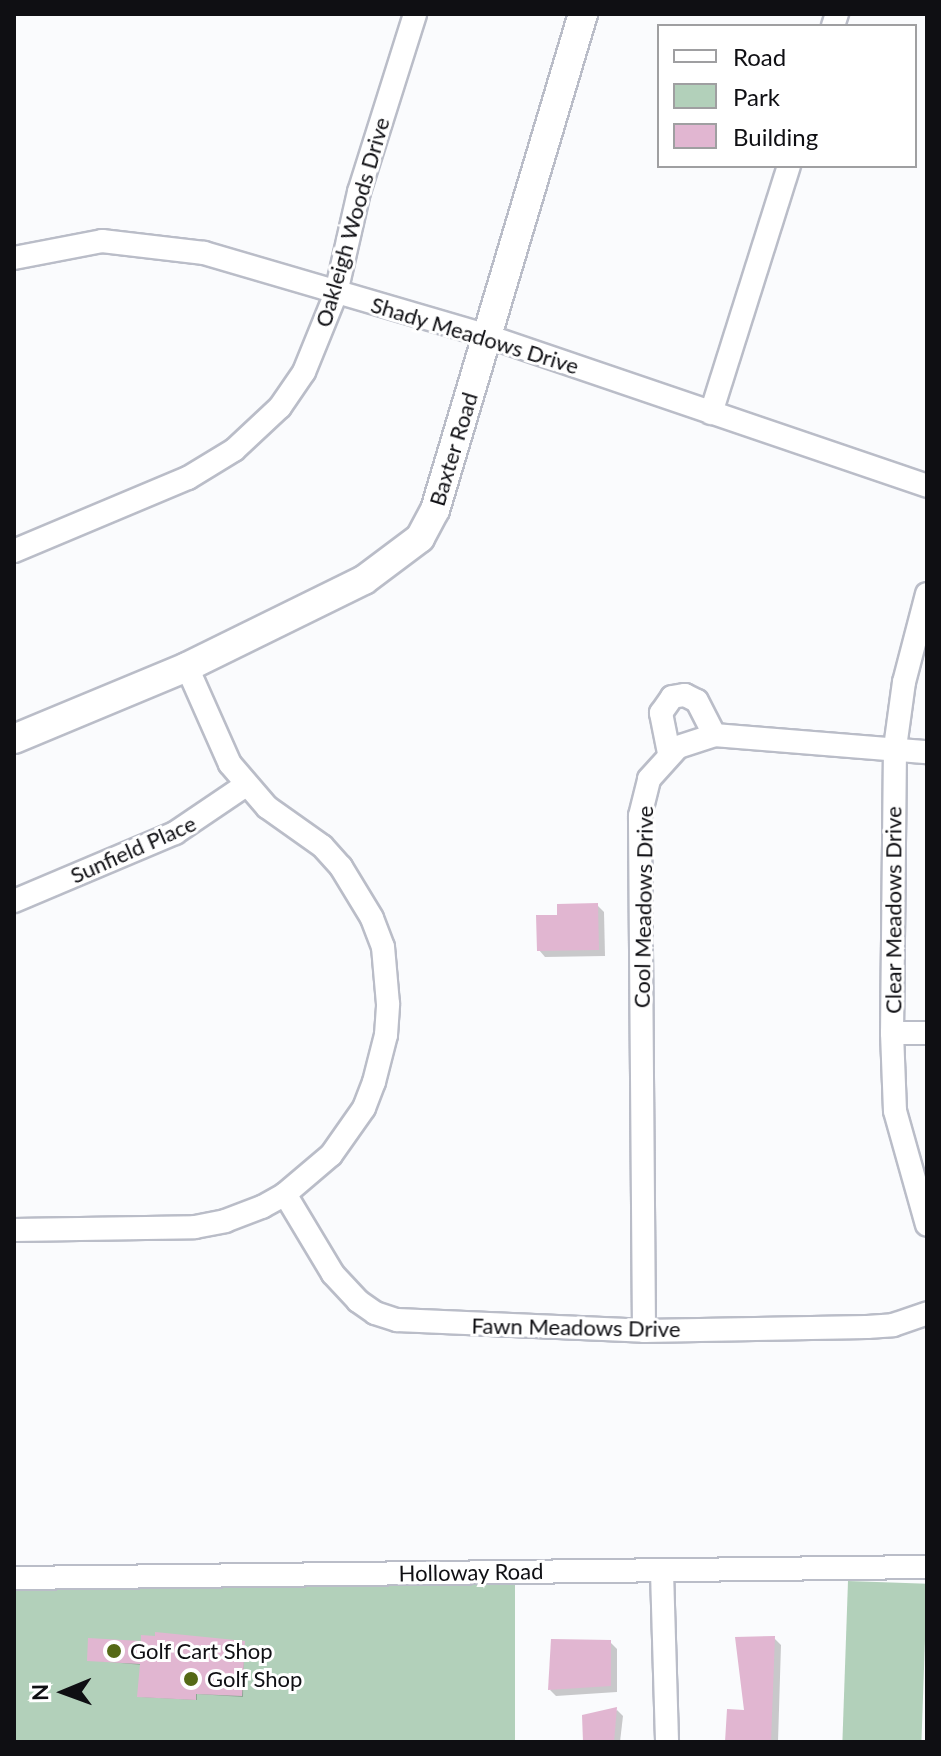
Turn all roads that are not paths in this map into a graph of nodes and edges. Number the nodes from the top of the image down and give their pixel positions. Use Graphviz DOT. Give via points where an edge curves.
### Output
graph roads {
  1 [pos="415,14"];
  2 [pos="583,14"];
  3 [pos="788,168"];
  4 [pos="14,258"];
  5 [pos="336,293"];
  6 [pos="487,336"];
  7 [pos="711,413"];
  8 [pos="927,486"];
  9 [pos="14,551"];
  10 [pos="927,594"];
  11 [pos="187,667"];
  12 [pos="714,735"];
  13 [pos="14,739"];
  14 [pos="895,748"];
  15 [pos="927,752"];
  16 [pos="669,753"];
  17 [pos="246,785"];
  18 [pos="14,901"];
  19 [pos="892,1033"];
  20 [pos="927,1033"];
  21 [pos="285,1194"];
  22 [pos="927,1225"];
  23 [pos="14,1230"];
  24 [pos="927,1313"];
  25 [pos="644,1331"];
  26 [pos="927,1567"];
  27 [pos="662,1572"];
  28 [pos="14,1578"];
  29 [pos="667,1742"];
  1 -- 5 [label="street, Oakleigh Woods Drive" via="359,192"];
  2 -- 6 [label="main road, Baxter Road"];
  3 -- 7 [label="street"];
  4 -- 5 [label="street, Shady Meadows Drive" via="102,241 204,253"];
  5 -- 6 [label="street, Shady Meadows Drive"];
  5 -- 9 [label="street, Oakleigh Woods Drive" via="304,372 280,407 234,450 188,478"];
  6 -- 7 [label="street, Shady Meadows Drive"];
  6 -- 11 [label="main road, Baxter Road" via="435,510 420,538 364,580"];
  7 -- 8 [label="street, Shady Meadows Drive"];
  10 -- 14 [label="street, Clear Meadows Drive" via="904,682"];
  11 -- 13 [label="main road, Baxter Road"];
  11 -- 17 [label="street" via="220,747"];
  12 -- 14 [label="street"];
  12 -- 16 [label="street"];
  12 -- 16 [label="street" via="697,701 685,695 672,697 661,713"];
  14 -- 15 [label="street"];
  14 -- 19 [label="street, Clear Meadows Drive"];
  16 -- 25 [label="street, Cool Meadows Drive" via="649,779 640,816"];
  17 -- 18 [label="street, Sunfield Place" via="175,833"];
  17 -- 21 [label="street" via="341,867 383,947 386,1035 364,1108 331,1155"];
  19 -- 20 [label="street"];
  19 -- 22 [label="street, Clear Meadows Drive" via="895,1111"];
  21 -- 23 [label="street" via="225,1221 195,1227"];
  21 -- 25 [label="street, Fawn Meadows Drive" via="333,1274 375,1313 419,1324"];
  24 -- 25 [label="street, Fawn Meadows Drive" via="867,1327"];
  26 -- 27 [label="street, Holloway Road"];
  27 -- 28 [label="street, Holloway Road"];
  27 -- 29 [label="street"];
}
